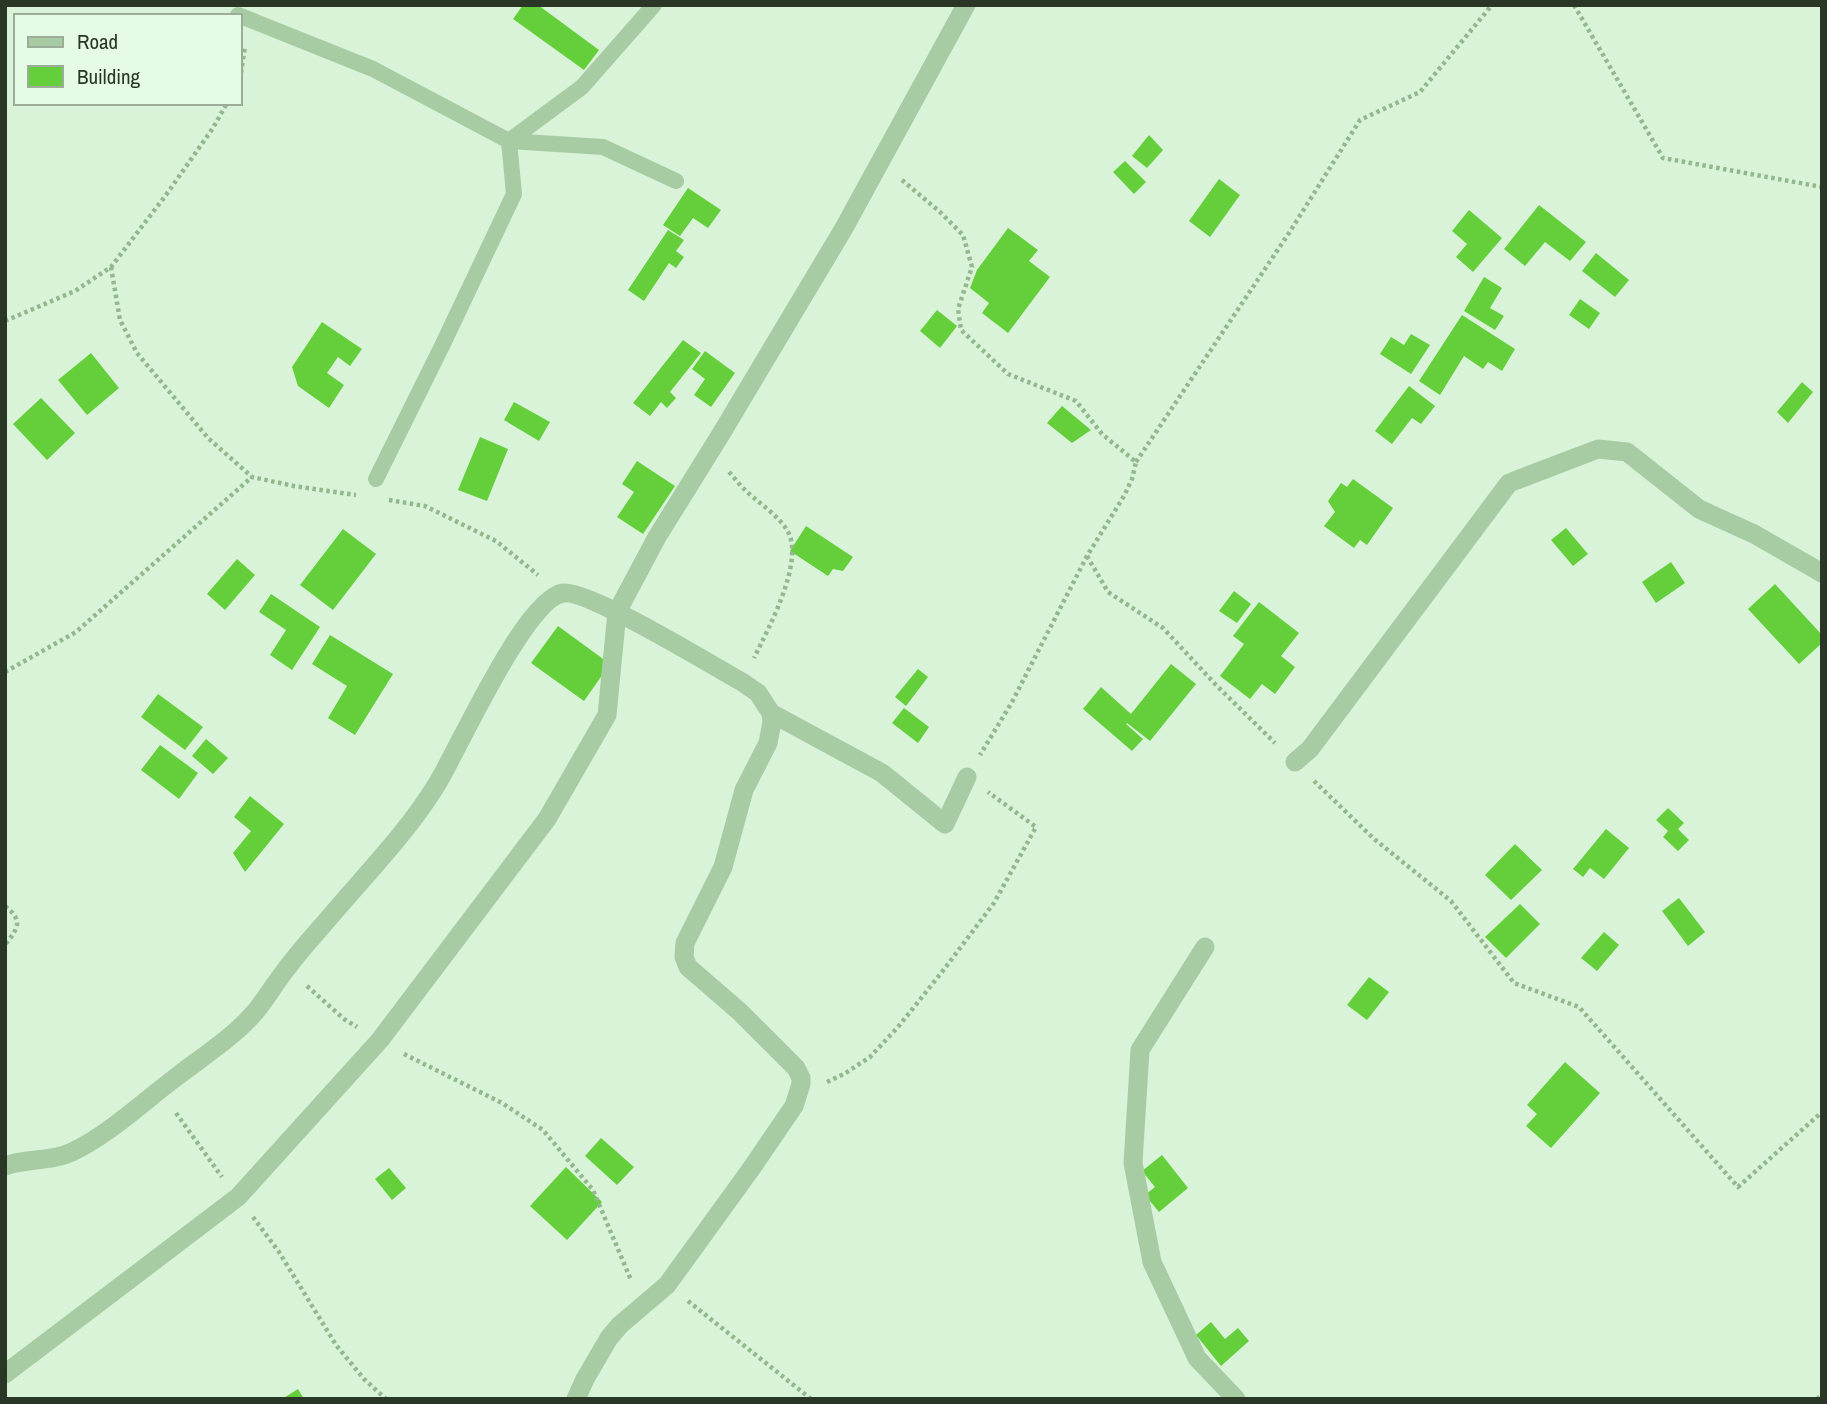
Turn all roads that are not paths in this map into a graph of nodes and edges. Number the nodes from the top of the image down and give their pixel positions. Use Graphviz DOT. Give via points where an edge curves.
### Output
graph roads {
  1 [pos="654,5"];
  2 [pos="966,5"];
  3 [pos="242,16"];
  4 [pos="509,141"];
  5 [pos="676,181"];
  6 [pos="376,479"];
  7 [pos="1822,573"];
  8 [pos="617,612"];
  9 [pos="771,713"];
  10 [pos="1295,762"];
  11 [pos="967,777"];
  12 [pos="1205,947"];
  13 [pos="5,1166"];
  14 [pos="5,1374"];
  15 [pos="576,1399"];
  16 [pos="1236,1399"];
  1 -- 4 [label="lane" via="582,87"];
  2 -- 8 [label="street" via="844,228 657,537"];
  3 -- 4 [label="lane" via="373,69"];
  4 -- 5 [label="lane" via="603,147"];
  4 -- 6 [label="lane" via="514,194"];
  7 -- 10 [label="street" via="1699,509 1628,453 1598,449 1509,483 1310,749"];
  8 -- 9 [label="street" via="742,682 758,693"];
  8 -- 13 [label="street" via="577,594 561,593 546,601 507,654 426,802 256,1011 159,1090 71,1153"];
  8 -- 14 [label="street" via="607,715 547,818 380,1040 237,1197"];
  9 -- 11 [label="street" via="882,773 944,824"];
  9 -- 15 [label="street" via="768,743 744,790 723,867 685,943 684,957 691,970 796,1068 801,1077 799,1095 667,1284 609,1338"];
  12 -- 16 [label="street" via="1140,1050 1133,1163 1152,1262 1198,1357"];
}
